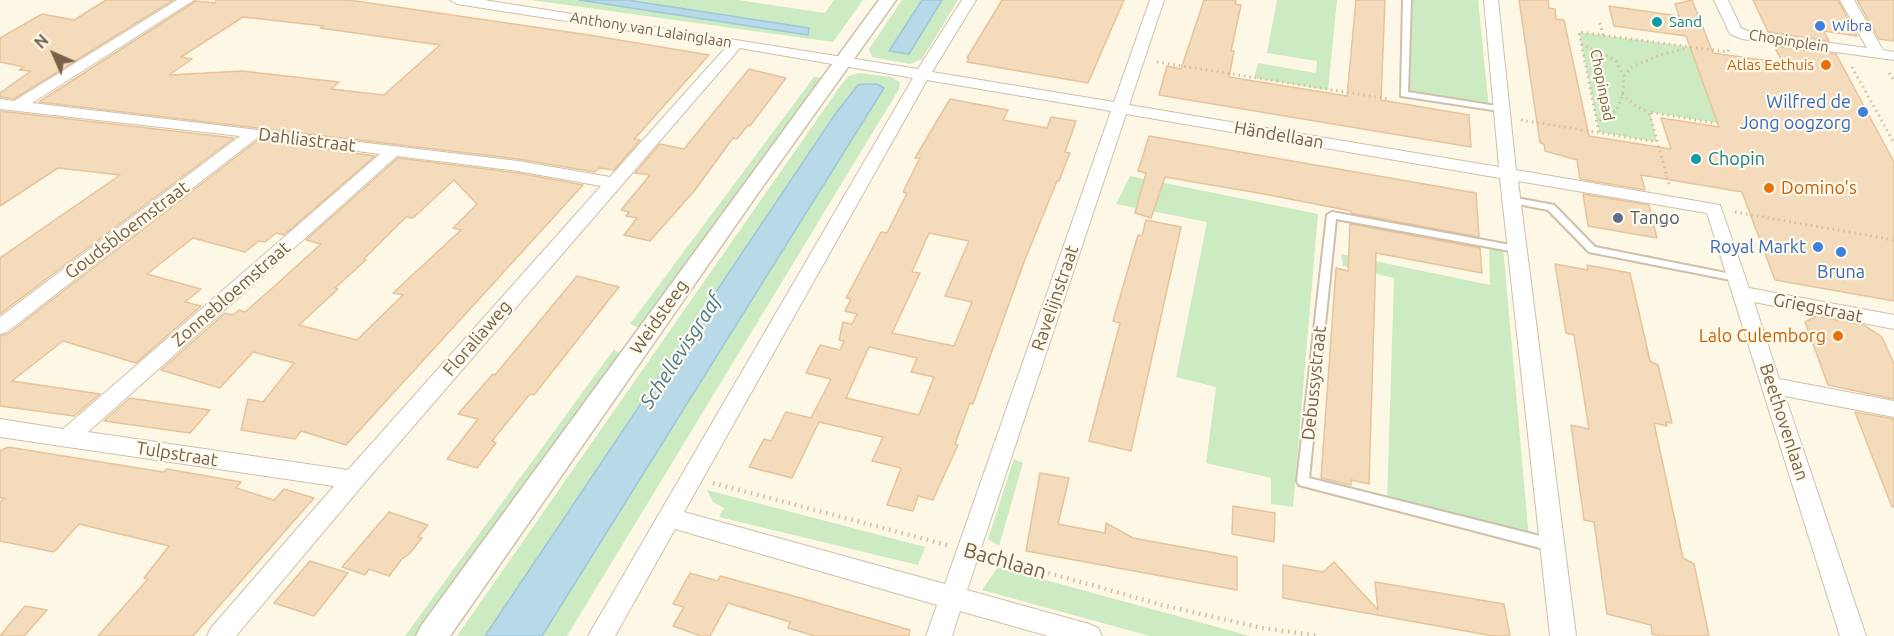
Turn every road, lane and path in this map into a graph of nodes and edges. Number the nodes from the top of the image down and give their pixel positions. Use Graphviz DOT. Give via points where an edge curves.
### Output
graph roads {
  1 [pos="187,0"];
  2 [pos="457,0"];
  3 [pos="888,0"];
  4 [pos="969,0"];
  5 [pos="1157,0"];
  6 [pos="1407,0"];
  7 [pos="1490,0"];
  8 [pos="1721,0"];
  9 [pos="1847,0"];
  10 [pos="488,2"];
  11 [pos="1600,22"];
  12 [pos="1735,31"];
  13 [pos="1603,35"];
  14 [pos="737,43"];
  15 [pos="1581,44"];
  16 [pos="1690,47"];
  17 [pos="1842,49"];
  18 [pos="1878,54"];
  19 [pos="1894,56"];
  20 [pos="1137,59"];
  21 [pos="845,61"];
  22 [pos="923,74"];
  23 [pos="1624,76"];
  24 [pos="1622,94"];
  25 [pos="1389,99"];
  26 [pos="0,104"];
  27 [pos="17,106"];
  28 [pos="1120,108"];
  29 [pos="1649,112"];
  30 [pos="1504,114"];
  31 [pos="0,116"];
  32 [pos="1597,122"];
  33 [pos="1714,123"];
  34 [pos="1599,132"];
  35 [pos="254,133"];
  36 [pos="1892,135"];
  37 [pos="1657,141"];
  38 [pos="1894,143"];
  39 [pos="393,151"];
  40 [pos="1508,174"];
  41 [pos="613,183"];
  42 [pos="1511,200"];
  43 [pos="1673,202"];
  44 [pos="1714,209"];
  45 [pos="1894,240"];
  46 [pos="1516,249"];
  47 [pos="1739,286"];
  48 [pos="1894,322"];
  49 [pos="0,327"];
  50 [pos="1772,385"];
  51 [pos="1894,409"];
  52 [pos="0,428"];
  53 [pos="68,437"];
  54 [pos="692,478"];
  55 [pos="353,480"];
  56 [pos="669,518"];
  57 [pos="1552,545"];
  58 [pos="968,550"];
  59 [pos="952,597"];
  60 [pos="220,636"];
  61 [pos="432,636"];
  62 [pos="601,636"];
  63 [pos="939,636"];
  64 [pos="1089,636"];
  65 [pos="1320,636"];
  66 [pos="1563,636"];
  67 [pos="1853,636"];
  1 -- 27 [label="street"];
  2 -- 10 [label="street, Anthony van Lalainglaan"];
  3 -- 21 [label="street, Weidsteeg"];
  4 -- 22 [label="street"];
  5 -- 20 [label="street, Ravelijnstraat"];
  6 -- 30 [label="lane" via="1404,94"];
  7 -- 30 [label="street"];
  8 -- 12 [label="street, Chopinplein"];
  9 -- 18 [label="street"];
  10 -- 14 [label="street, Anthony van Lalainglaan"];
  11 -- 13 [label="path, Chopinpad"];
  12 -- 16 [label="path, Chopinpad" via="1728,52"];
  12 -- 17 [label="street, Chopinplein"];
  13 -- 15 [label="path, Chopinpad" via="1579,32"];
  13 -- 16 [label="path, Chopinpad"];
  14 -- 21 [label="street, Anthony van Lalainglaan"];
  14 -- 41 [label="street, Floraliaweg"];
  15 -- 23 [label="path" via="1615,60"];
  15 -- 32 [label="path, Chopinpad"];
  16 -- 23 [label="path" via="1632,67"];
  17 -- 18 [label="street, Chopinplein"];
  17 -- 36 [label="path, Chopinplein"];
  18 -- 19 [label="street, Chopinplein"];
  20 -- 25 [label="path"];
  20 -- 28 [label="street, Ravelijnstraat"];
  21 -- 22 [label="street, Händellaan"];
  21 -- 61 [label="street, Weidsteeg"];
  22 -- 28 [label="street, Händellaan"];
  22 -- 54 [label="street"];
  23 -- 24 [label="path"];
  24 -- 29 [label="path"];
  24 -- 32 [label="path" via="1617,110"];
  26 -- 27 [label="street, Dahliastraat"];
  27 -- 31 [label="street"];
  27 -- 35 [label="street, Dahliastraat"];
  28 -- 40 [label="street, Händellaan"];
  28 -- 58 [label="street, Ravelijnstraat"];
  29 -- 33 [label="path"];
  29 -- 37 [label="path"];
  30 -- 34 [label="path"];
  30 -- 40 [label="street"];
  32 -- 34 [label="path, Chopinpad"];
  34 -- 37 [label="path"];
  35 -- 39 [label="street, Dahliastraat"];
  35 -- 49 [label="street, Goudsbloemstraat"];
  36 -- 38 [label="path, Chopinplein"];
  37 -- 43 [label="path"];
  39 -- 41 [label="street, Dahliastraat" via="518,166"];
  39 -- 53 [label="street, Zonnebloemstraat"];
  40 -- 42 [label="street"];
  40 -- 43 [label="street, Händellaan"];
  41 -- 55 [label="street, Floraliaweg"];
  42 -- 46 [label="street"];
  42 -- 47 [label="lane" via="1551,207 1592,250"];
  43 -- 44 [label="street, Händellaan"];
  44 -- 45 [label="path"];
  44 -- 47 [label="street, Beethovenlaan"];
  46 -- 57 [label="street"];
  46 -- 57 [label="lane, Debussystraat" via="1332,215 1303,481"];
  47 -- 48 [label="street, Griegstraat"];
  47 -- 50 [label="street, Beethovenlaan"];
  50 -- 51 [label="street"];
  50 -- 67 [label="street, Beethovenlaan"];
  52 -- 53 [label="street, Tulpstraat"];
  53 -- 55 [label="street, Tulpstraat"];
  54 -- 56 [label="street"];
  54 -- 58 [label="path, Bachlaan"];
  55 -- 60 [label="street, Floraliaweg"];
  56 -- 59 [label="street"];
  56 -- 62 [label="street"];
  57 -- 66 [label="street"];
  58 -- 59 [label="street, Ravelijnstraat"];
  58 -- 65 [label="path, Bachlaan" via="1162,605 1262,628"];
  59 -- 63 [label="street, Ravelijnstraat"];
  59 -- 64 [label="street"];
}
